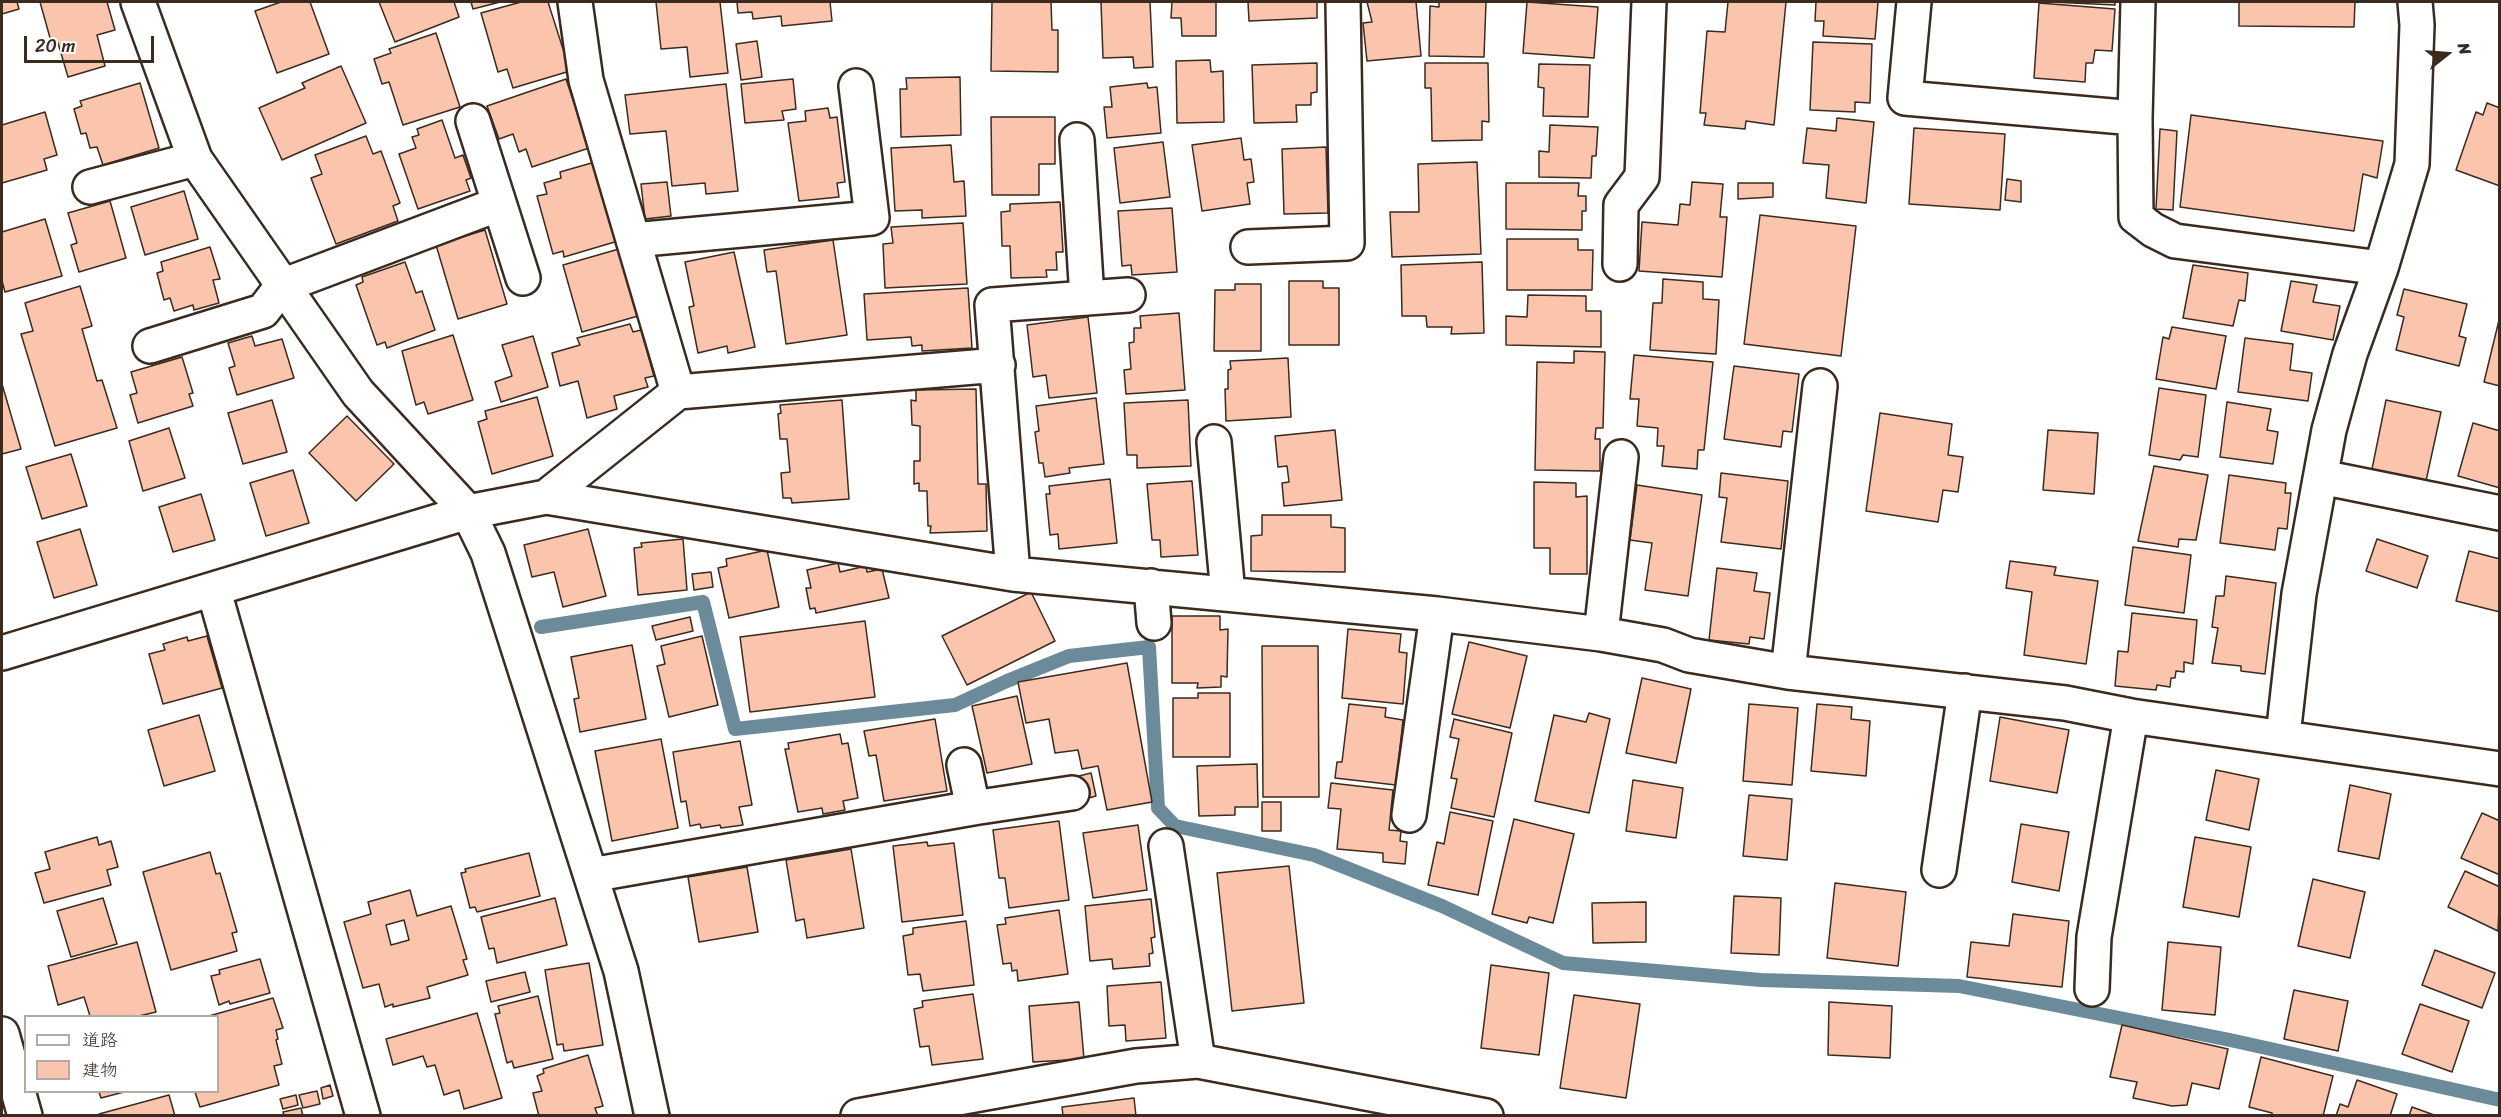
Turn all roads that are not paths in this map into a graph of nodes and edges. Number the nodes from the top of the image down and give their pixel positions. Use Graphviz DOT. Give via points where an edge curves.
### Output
graph roads {
  1 [pos="138,2"];
  2 [pos="575,2"];
  3 [pos="1343,2"];
  4 [pos="1649,2"];
  5 [pos="1914,2"];
  6 [pos="2138,2"];
  7 [pos="2415,2"];
  8 [pos="856,86"];
  9 [pos="2135,118"];
  10 [pos="473,121"];
  11 [pos="1077,140"];
  12 [pos="195,159"];
  13 [pos="90,187"];
  14 [pos="499,204"];
  15 [pos="633,240"];
  16 [pos="1248,247"];
  17 [pos="1620,264"];
  18 [pos="2381,268"];
  19 [pos="523,278"];
  20 [pos="282,286"];
  21 [pos="1128,295"];
  22 [pos="1087,298"];
  23 [pos="150,346"];
  24 [pos="998,365"];
  25 [pos="1820,386"];
  26 [pos="678,392"];
  27 [pos="1214,442"];
  28 [pos="1621,457"];
  29 [pos="2321,477"];
  30 [pos="546,497"];
  31 [pos="468,512"];
  32 [pos="2499,513"];
  33 [pos="1013,574"];
  34 [pos="1151,586"];
  35 [pos="214,591"];
  36 [pos="1228,594"];
  37 [pos="1437,614"];
  38 [pos="1154,623"];
  39 [pos="1600,634"];
  40 [pos="2,653"];
  41 [pos="1788,672"];
  42 [pos="1965,692"];
  43 [pos="2131,716"];
  44 [pos="2283,736"];
  45 [pos="964,765"];
  46 [pos="2499,769"];
  47 [pos="1072,793"];
  48 [pos="973,808"];
  49 [pos="1409,815"];
  50 [pos="1166,846"];
  51 [pos="1938,870"];
  52 [pos="591,875"];
  53 [pos="2092,989"];
  54 [pos="2,1034"];
  55 [pos="1198,1061"];
  56 [pos="24,1116"];
  57 [pos="363,1116"];
  58 [pos="652,1116"];
  59 [pos="858,1116"];
  60 [pos="1486,1116"];
  1 -- 12 [label="street"];
  2 -- 15 [label="street" via="586,80"];
  3 -- 16 [label="street" via="1347,243"];
  4 -- 17 [label="street" via="1642,177 1621,206"];
  5 -- 9 [label="street" via="1905,98"];
  6 -- 9 [label="street"];
  7 -- 18 [label="street" via="2412,164"];
  8 -- 15 [label="street" via="872,218"];
  9 -- 18 [label="street" via="2136,217 2153,230 2175,241"];
  10 -- 14 [label="street"];
  11 -- 22 [label="street"];
  12 -- 13 [label="street"];
  12 -- 20 [label="street"];
  14 -- 19 [label="street"];
  14 -- 20 [label="street"];
  15 -- 26 [label="street"];
  18 -- 29 [label="street" via="2350,354"];
  20 -- 23 [label="street" via="263,311"];
  20 -- 31 [label="street" via="358,393"];
  21 -- 22 [label="street"];
  22 -- 24 [label="street" via="992,305"];
  24 -- 26 [label="street"];
  24 -- 33 [label="street"];
  25 -- 41 [label="street"];
  26 -- 30 [label="street"];
  27 -- 36 [label="street"];
  28 -- 39 [label="street"];
  29 -- 32 [label="street"];
  29 -- 44 [label="street" via="2299,594"];
  30 -- 31 [label="street"];
  30 -- 33 [label="street"];
  31 -- 35 [label="street"];
  31 -- 52 [label="street" via="488,552"];
  33 -- 34 [label="street"];
  34 -- 36 [label="street"];
  34 -- 38 [label="street"];
  35 -- 40 [label="street"];
  35 -- 57 [label="street"];
  36 -- 37 [label="street"];
  37 -- 39 [label="street"];
  37 -- 49 [label="street"];
  39 -- 41 [label="street"];
  41 -- 42 [label="street"];
  42 -- 43 [label="street" via="2065,703"];
  42 -- 51 [label="street"];
  43 -- 44 [label="street"];
  43 -- 53 [label="street" via="2094,938"];
  44 -- 46 [label="street"];
  45 -- 48 [label="street"];
  47 -- 48 [label="street"];
  48 -- 52 [label="street"];
  50 -- 55 [label="street"];
  52 -- 58 [label="street" via="621,971"];
  54 -- 56 [label="street"];
  55 -- 59 [label="street" via="1136,1066"];
  55 -- 60 [label="street"];
}
